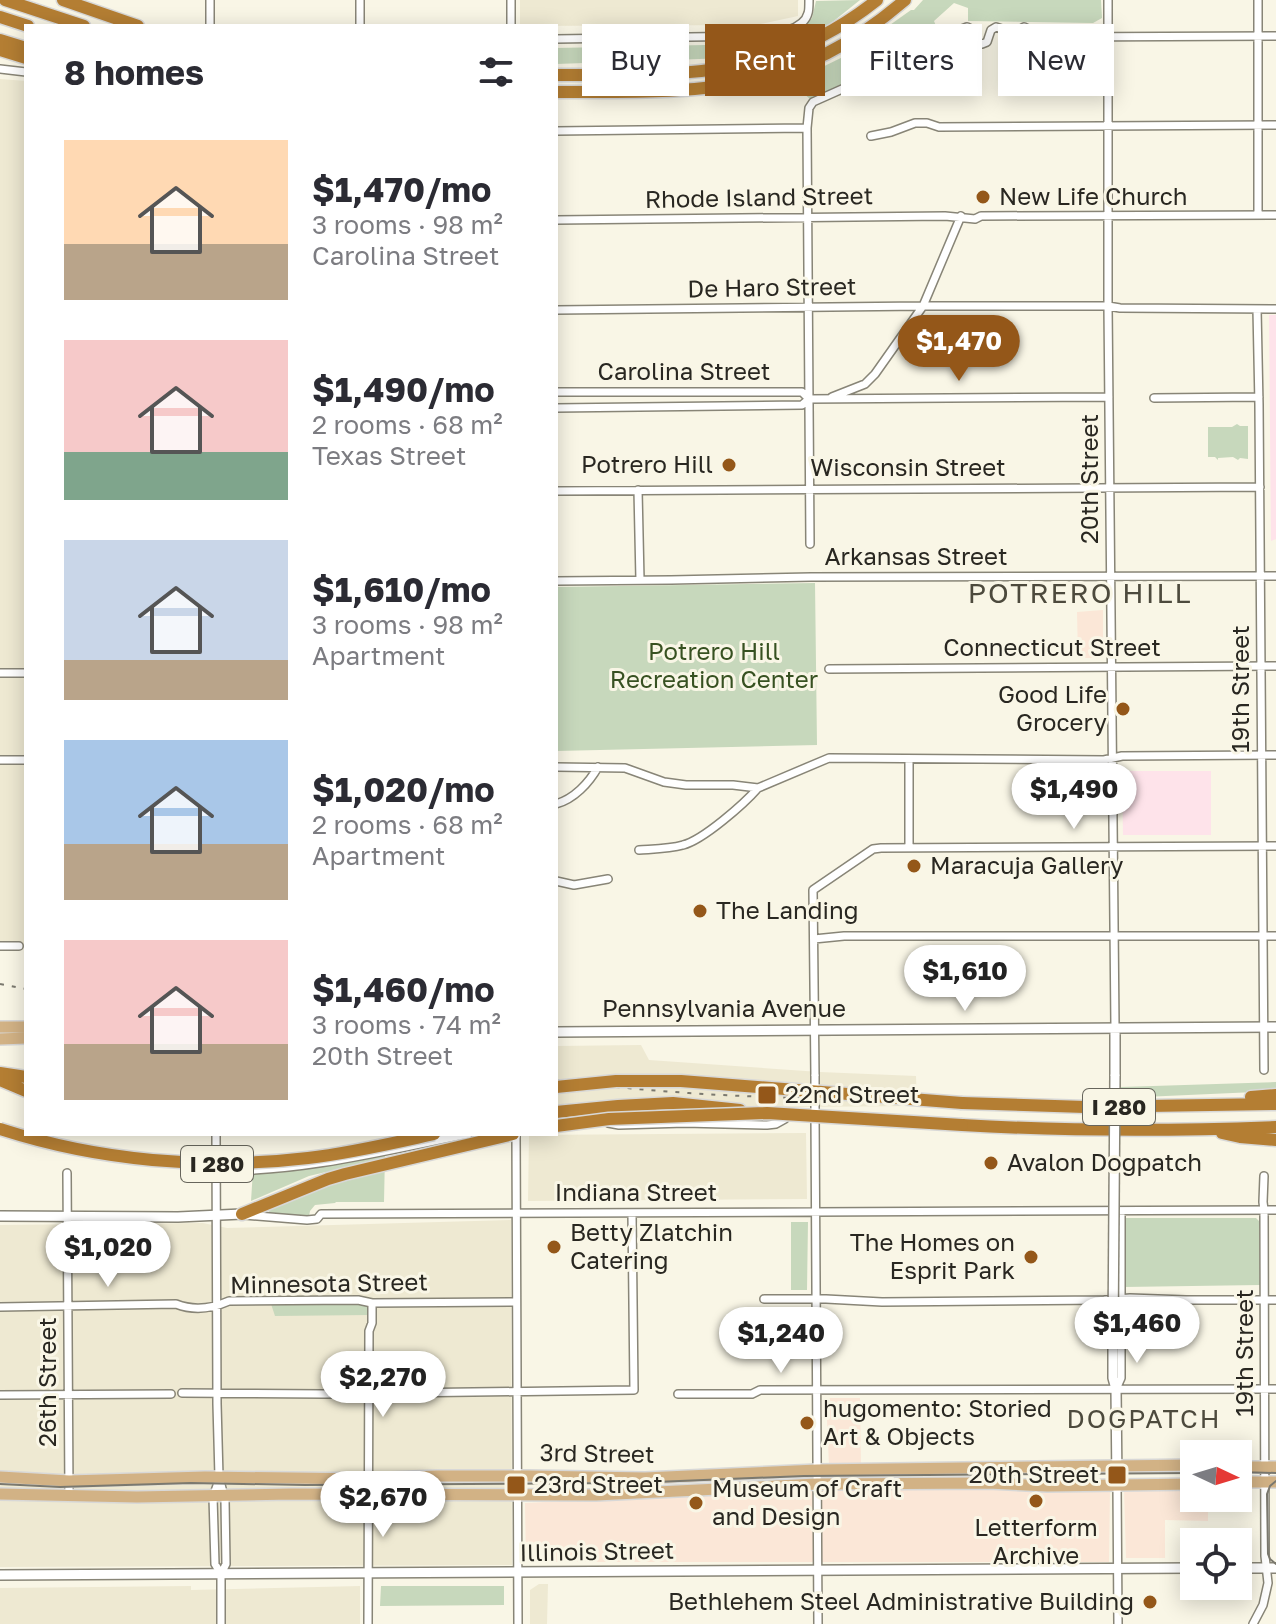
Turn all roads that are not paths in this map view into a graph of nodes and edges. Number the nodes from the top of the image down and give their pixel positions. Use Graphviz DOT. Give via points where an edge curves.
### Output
graph roads {
  1 [pos="5,0"];
  2 [pos="63,0"];
  3 [pos="77,0"];
  4 [pos="210,0"];
  5 [pos="360,0"];
  6 [pos="511,0"];
  7 [pos="809,0"];
  8 [pos="877,0"];
  9 [pos="905,0"];
  10 [pos="1108,0"];
  11 [pos="1258,0"];
  12 [pos="0,17"];
  13 [pos="78,24"];
  14 [pos="134,24"];
  15 [pos="135,24"];
  16 [pos="210,24"];
  17 [pos="360,24"];
  18 [pos="511,24"];
  19 [pos="1108,24"];
  20 [pos="24,25"];
  21 [pos="998,27"];
  22 [pos="1258,36"];
  23 [pos="1276,36"];
  24 [pos="1114,37"];
  25 [pos="558,39"];
  26 [pos="0,40"];
  27 [pos="982,43"];
  28 [pos="24,47"];
  29 [pos="0,50"];
  30 [pos="24,57"];
  31 [pos="0,69"];
  32 [pos="24,72"];
  33 [pos="558,75"];
  34 [pos="841,90"];
  35 [pos="558,92"];
  36 [pos="1109,96"];
  37 [pos="1259,125"];
  38 [pos="1276,125"];
  39 [pos="1109,126"];
  40 [pos="807,128"];
  41 [pos="558,131"];
  42 [pos="871,136"];
  43 [pos="1258,215"];
  44 [pos="1276,215"];
  45 [pos="961,216"];
  46 [pos="1109,216"];
  47 [pos="807,218"];
  48 [pos="558,220"];
  49 [pos="923,306"];
  50 [pos="1108,306"];
  51 [pos="808,307"];
  52 [pos="1257,309"];
  53 [pos="1276,309"];
  54 [pos="558,310"];
  55 [pos="558,392"];
  56 [pos="1109,397"];
  57 [pos="1259,397"];
  58 [pos="1154,398"];
  59 [pos="809,399"];
  60 [pos="827,399"];
  61 [pos="558,408"];
  62 [pos="1111,487"];
  63 [pos="1260,487"];
  64 [pos="809,489"];
  65 [pos="638,490"];
  66 [pos="558,491"];
  67 [pos="810,544"];
  68 [pos="1260,576"];
  69 [pos="1276,576"];
  70 [pos="1111,577"];
  71 [pos="640,580"];
  72 [pos="558,581"];
  73 [pos="1261,666"];
  74 [pos="1276,666"];
  75 [pos="1111,667"];
  76 [pos="829,669"];
  77 [pos="0,673"];
  78 [pos="24,673"];
  79 [pos="1262,755"];
  80 [pos="1276,755"];
  81 [pos="1112,758"];
  82 [pos="909,759"];
  83 [pos="0,760"];
  84 [pos="24,760"];
  85 [pos="558,767"];
  86 [pos="598,767"];
  87 [pos="758,788"];
  88 [pos="558,803"];
  89 [pos="1112,846"];
  90 [pos="1262,846"];
  91 [pos="1276,846"];
  92 [pos="909,848"];
  93 [pos="639,850"];
  94 [pos="608,879"];
  95 [pos="558,881"];
  96 [pos="1114,935"];
  97 [pos="1263,936"];
  98 [pos="1276,936"];
  99 [pos="814,939"];
  100 [pos="0,946"];
  101 [pos="19,946"];
  102 [pos="0,1027"];
  103 [pos="24,1027"];
  104 [pos="1115,1027"];
  105 [pos="1263,1027"];
  106 [pos="1276,1027"];
  107 [pos="815,1030"];
  108 [pos="558,1032"];
  109 [pos="24,1038"];
  110 [pos="0,1039"];
  111 [pos="1264,1070"];
  112 [pos="0,1073"];
  113 [pos="24,1077"];
  114 [pos="558,1079"];
  115 [pos="0,1080"];
  116 [pos="647,1081"];
  117 [pos="558,1087"];
  118 [pos="24,1090"];
  119 [pos="1276,1095"];
  120 [pos="1276,1104"];
  121 [pos="1159,1106"];
  122 [pos="558,1112"];
  123 [pos="767,1113"];
  124 [pos="815,1116"];
  125 [pos="558,1124"];
  126 [pos="558,1124"];
  127 [pos="1276,1127"];
  128 [pos="0,1129"];
  129 [pos="1207,1129"];
  130 [pos="216,1136"];
  131 [pos="425,1136"];
  132 [pos="458,1136"];
  133 [pos="506,1136"];
  134 [pos="514,1136"];
  135 [pos="1276,1140"];
  136 [pos="216,1171"];
  137 [pos="67,1173"];
  138 [pos="1264,1176"];
  139 [pos="1264,1210"];
  140 [pos="1276,1210"];
  141 [pos="1121,1211"];
  142 [pos="815,1212"];
  143 [pos="242,1214"];
  144 [pos="517,1214"];
  145 [pos="632,1214"];
  146 [pos="67,1215"];
  147 [pos="0,1216"];
  148 [pos="217,1216"];
  149 [pos="764,1299"];
  150 [pos="1120,1299"];
  151 [pos="816,1300"];
  152 [pos="1265,1300"];
  153 [pos="1276,1300"];
  154 [pos="516,1302"];
  155 [pos="372,1303"];
  156 [pos="68,1306"];
  157 [pos="218,1306"];
  158 [pos="0,1307"];
  159 [pos="1116,1389"];
  160 [pos="1276,1389"];
  161 [pos="517,1390"];
  162 [pos="816,1390"];
  163 [pos="1265,1390"];
  164 [pos="182,1393"];
  165 [pos="217,1393"];
  166 [pos="171,1394"];
  167 [pos="368,1394"];
  168 [pos="678,1394"];
  169 [pos="0,1395"];
  170 [pos="68,1395"];
  171 [pos="1180,1465"];
  172 [pos="1117,1466"];
  173 [pos="1271,1467"];
  174 [pos="817,1470"];
  175 [pos="517,1476"];
  176 [pos="0,1477"];
  177 [pos="219,1477"];
  178 [pos="368,1479"];
  179 [pos="69,1481"];
  180 [pos="1271,1482"];
  181 [pos="817,1484"];
  182 [pos="1180,1484"];
  183 [pos="1117,1485"];
  184 [pos="0,1494"];
  185 [pos="368,1494"];
  186 [pos="69,1495"];
  187 [pos="517,1495"];
  188 [pos="219,1497"];
  189 [pos="1118,1568"];
  190 [pos="1180,1568"];
  191 [pos="1271,1568"];
  192 [pos="818,1570"];
  193 [pos="368,1573"];
  194 [pos="518,1573"];
  195 [pos="221,1574"];
  196 [pos="0,1575"];
  197 [pos="221,1624"];
  198 [pos="368,1624"];
  199 [pos="518,1624"];
  200 [pos="818,1624"];
  201 [pos="1118,1624"];
  202 [pos="1253,1624"];
  1 -- 13 [label="highway"];
  2 -- 14 [label="highway"];
  3 -- 15 [label="highway"];
  4 -- 16 [label="street"];
  5 -- 17 [label="street"];
  6 -- 18 [label="street"];
  7 -- 25 [label="street" via="809,12 800,25 757,36"];
  8 -- 33 [label="highway" via="823,36 752,63 676,73"];
  9 -- 35 [label="highway" via="831,52 759,80 682,91"];
  10 -- 19 [label="street, 20th Street"];
  11 -- 22 [label="street"];
  12 -- 20 [label="highway"];
  21 -- 27 [label="street"];
  22 -- 23 [label="street"];
  22 -- 24 [label="street"];
  22 -- 37 [label="street"];
  26 -- 28 [label="highway"];
  29 -- 30 [label="highway"];
  31 -- 32 [label="street"];
  34 -- 40 [label="street" via="813,102"];
  36 -- 39 [label="street, 20th Street"];
  37 -- 38 [label="street"];
  37 -- 39 [label="street"];
  37 -- 43 [label="street"];
  39 -- 42 [label="street" via="921,123"];
  39 -- 46 [label="street, 20th Street"];
  40 -- 41 [label="street"];
  40 -- 47 [label="street"];
  43 -- 44 [label="street, Rhode Island Street"];
  43 -- 46 [label="street, Rhode Island Street"];
  45 -- 46 [label="street, Rhode Island Street"];
  45 -- 47 [label="street, Rhode Island Street"];
  45 -- 49 [label="street"];
  46 -- 50 [label="street, 20th Street"];
  47 -- 48 [label="street, Rhode Island Street"];
  47 -- 51 [label="street"];
  49 -- 50 [label="street, De Haro Street"];
  49 -- 51 [label="street, De Haro Street"];
  49 -- 60 [label="street" via="865,384"];
  50 -- 52 [label="street, De Haro Street"];
  50 -- 56 [label="street, 20th Street"];
  51 -- 54 [label="street, De Haro Street"];
  51 -- 59 [label="street"];
  52 -- 53 [label="street, De Haro Street"];
  52 -- 57 [label="street, 19th Street"];
  55 -- 59 [label="street, Carolina Street" via="802,392"];
  56 -- 60 [label="street, Carolina Street"];
  56 -- 62 [label="street, 20th Street"];
  57 -- 58 [label="street"];
  57 -- 63 [label="street, 19th Street"];
  59 -- 60 [label="street, Carolina Street"];
  59 -- 61 [label="street, Carolina Street" via="802,405"];
  59 -- 64 [label="street"];
  62 -- 63 [label="street, Wisconsin Street"];
  62 -- 64 [label="street, Wisconsin Street"];
  62 -- 70 [label="street, 20th Street"];
  63 -- 68 [label="street, 19th Street"];
  64 -- 65 [label="street, Wisconsin Street"];
  64 -- 67 [label="street"];
  65 -- 66 [label="street, Wisconsin Street"];
  65 -- 71 [label="street"];
  68 -- 69 [label="street, Arkansas Street"];
  68 -- 70 [label="street, Arkansas Street"];
  68 -- 73 [label="street, 19th Street"];
  70 -- 71 [label="street, Arkansas Street"];
  70 -- 75 [label="street, 20th Street"];
  71 -- 72 [label="street, Arkansas Street"];
  73 -- 74 [label="street, Connecticut Street"];
  73 -- 75 [label="street, Connecticut Street"];
  73 -- 79 [label="street, 19th Street"];
  75 -- 76 [label="street, Connecticut Street"];
  75 -- 81 [label="street, 20th Street"];
  77 -- 78 [label="street"];
  79 -- 80 [label="street"];
  79 -- 81 [label="street"];
  79 -- 90 [label="street, 19th Street"];
  81 -- 82 [label="street"];
  81 -- 89 [label="street, 20th Street"];
  82 -- 87 [label="street" via="829,758"];
  82 -- 92 [label="street"];
  83 -- 84 [label="street"];
  85 -- 86 [label="street"];
  86 -- 87 [label="street" via="625,768 664,782"];
  86 -- 88 [label="street" via="592,779"];
  87 -- 93 [label="street" via="693,842"];
  89 -- 90 [label="street"];
  89 -- 92 [label="street"];
  89 -- 96 [label="street, 20th Street"];
  90 -- 91 [label="street"];
  90 -- 97 [label="street, 19th Street"];
  92 -- 99 [label="street" via="873,849 813,890"];
  94 -- 95 [label="street" via="574,885"];
  96 -- 97 [label="street"];
  96 -- 99 [label="street"];
  96 -- 104 [label="street, 20th Street"];
  97 -- 98 [label="street"];
  97 -- 105 [label="street, 19th Street"];
  99 -- 107 [label="street"];
  100 -- 101 [label="street"];
  102 -- 103 [label="main road"];
  104 -- 105 [label="street, Pennsylvania Avenue"];
  104 -- 107 [label="street, Pennsylvania Avenue"];
  104 -- 159 [label="street, 20th Street, bridge"];
  105 -- 106 [label="street, Pennsylvania Avenue"];
  105 -- 111 [label="street, 19th Street"];
  107 -- 108 [label="street, Pennsylvania Avenue"];
  107 -- 124 [label="street, bridge"];
  109 -- 110 [label="main road"];
  112 -- 113 [label="highway"];
  114 -- 116 [label="highway, bridge"];
  115 -- 118 [label="highway"];
  116 -- 117 [label="highway, I 280, bridge"];
  116 -- 121 [label="highway, I 280, bridge" via="962,1103"];
  119 -- 121 [label="highway"];
  120 -- 121 [label="highway, I 280"];
  122 -- 123 [label="highway, I 280, bridge" via="673,1103"];
  123 -- 126 [label="highway, bridge"];
  123 -- 129 [label="highway, I 280, bridge" via="1059,1129"];
  124 -- 125 [label="street" via="767,1125"];
  124 -- 142 [label="street"];
  127 -- 129 [label="highway, I 280"];
  128 -- 131 [label="highway, I 280, bridge" via="98,1153 221,1164 309,1158"];
  129 -- 135 [label="highway"];
  130 -- 136 [label="street"];
  132 -- 136 [label="street" via="288,1169"];
  133 -- 143 [label="highway" via="345,1174"];
  134 -- 144 [label="street"];
  136 -- 148 [label="street"];
  137 -- 146 [label="street, 26th Street"];
  138 -- 139 [label="street, 19th Street"];
  139 -- 140 [label="street, Indiana Street"];
  139 -- 141 [label="street, Indiana Street"];
  139 -- 152 [label="street, 19th Street"];
  141 -- 142 [label="street, Indiana Street"];
  141 -- 150 [label="street, 20th Street"];
  142 -- 145 [label="street, Indiana Street"];
  142 -- 151 [label="street"];
  143 -- 144 [label="street, Indiana Street" via="307,1220 321,1214"];
  143 -- 148 [label="street, Indiana Street"];
  144 -- 145 [label="street, Indiana Street"];
  144 -- 154 [label="street"];
  145 -- 161 [label="street" via="634,1390"];
  146 -- 147 [label="street, Indiana Street"];
  146 -- 148 [label="street, Indiana Street"];
  146 -- 156 [label="street, 26th Street"];
  148 -- 157 [label="street"];
  149 -- 151 [label="street"];
  150 -- 151 [label="street"];
  150 -- 152 [label="street"];
  150 -- 159 [label="street, 20th Street" via="1121,1378"];
  151 -- 162 [label="street"];
  152 -- 153 [label="street"];
  152 -- 163 [label="street, 19th Street"];
  154 -- 155 [label="street, Minnesota Street"];
  154 -- 161 [label="street"];
  155 -- 157 [label="street, Minnesota Street" via="229,1301"];
  155 -- 167 [label="street"];
  156 -- 157 [label="street, Minnesota Street"];
  156 -- 158 [label="street, Minnesota Street"];
  156 -- 170 [label="street, 26th Street"];
  157 -- 165 [label="street"];
  159 -- 162 [label="street"];
  159 -- 163 [label="street"];
  159 -- 172 [label="street, 20th Street"];
  160 -- 163 [label="street"];
  161 -- 167 [label="street"];
  161 -- 175 [label="street"];
  162 -- 168 [label="street"];
  162 -- 174 [label="street"];
  163 -- 173 [label="street, 19th Street"];
  164 -- 165 [label="street"];
  165 -- 167 [label="street"];
  165 -- 177 [label="street"];
  166 -- 170 [label="street"];
  167 -- 178 [label="street"];
  169 -- 170 [label="street"];
  170 -- 179 [label="street, 26th Street"];
  171 -- 172 [label="main road, 3rd Street"];
  172 -- 174 [label="main road, 3rd Street"];
  172 -- 183 [label="street, 20th Street"];
  173 -- 180 [label="street, 19th Street"];
  174 -- 175 [label="main road, 3rd Street" via="645,1478"];
  174 -- 181 [label="street"];
  175 -- 178 [label="main road, 3rd Street"];
  175 -- 187 [label="street"];
  176 -- 179 [label="main road, 3rd Street"];
  177 -- 178 [label="main road, 3rd Street"];
  177 -- 179 [label="main road, 3rd Street"];
  177 -- 188 [label="street"];
  178 -- 185 [label="street"];
  179 -- 186 [label="street, 26th Street"];
  180 -- 191 [label="street, 19th Street"];
  181 -- 183 [label="main road, 3rd Street"];
  181 -- 187 [label="main road, 3rd Street"];
  181 -- 192 [label="street"];
  182 -- 183 [label="main road, 3rd Street"];
  183 -- 189 [label="street, 20th Street"];
  184 -- 186 [label="main road, 3rd Street"];
  185 -- 187 [label="main road, 3rd Street"];
  185 -- 188 [label="main road, 3rd Street"];
  185 -- 193 [label="street"];
  186 -- 188 [label="main road, 3rd Street"];
  187 -- 194 [label="street"];
  188 -- 195 [label="street" via="226,1564"];
  189 -- 190 [label="street, Illinois Street"];
  189 -- 192 [label="street, Illinois Street"];
  189 -- 201 [label="street, 20th Street"];
  191 -- 202 [label="street, 19th Street"];
  192 -- 194 [label="street, Illinois Street"];
  192 -- 200 [label="street"];
  193 -- 194 [label="street, Illinois Street"];
  193 -- 195 [label="street, Illinois Street"];
  193 -- 198 [label="street"];
  194 -- 199 [label="street"];
  195 -- 196 [label="street, Illinois Street"];
  195 -- 197 [label="street"];
}
